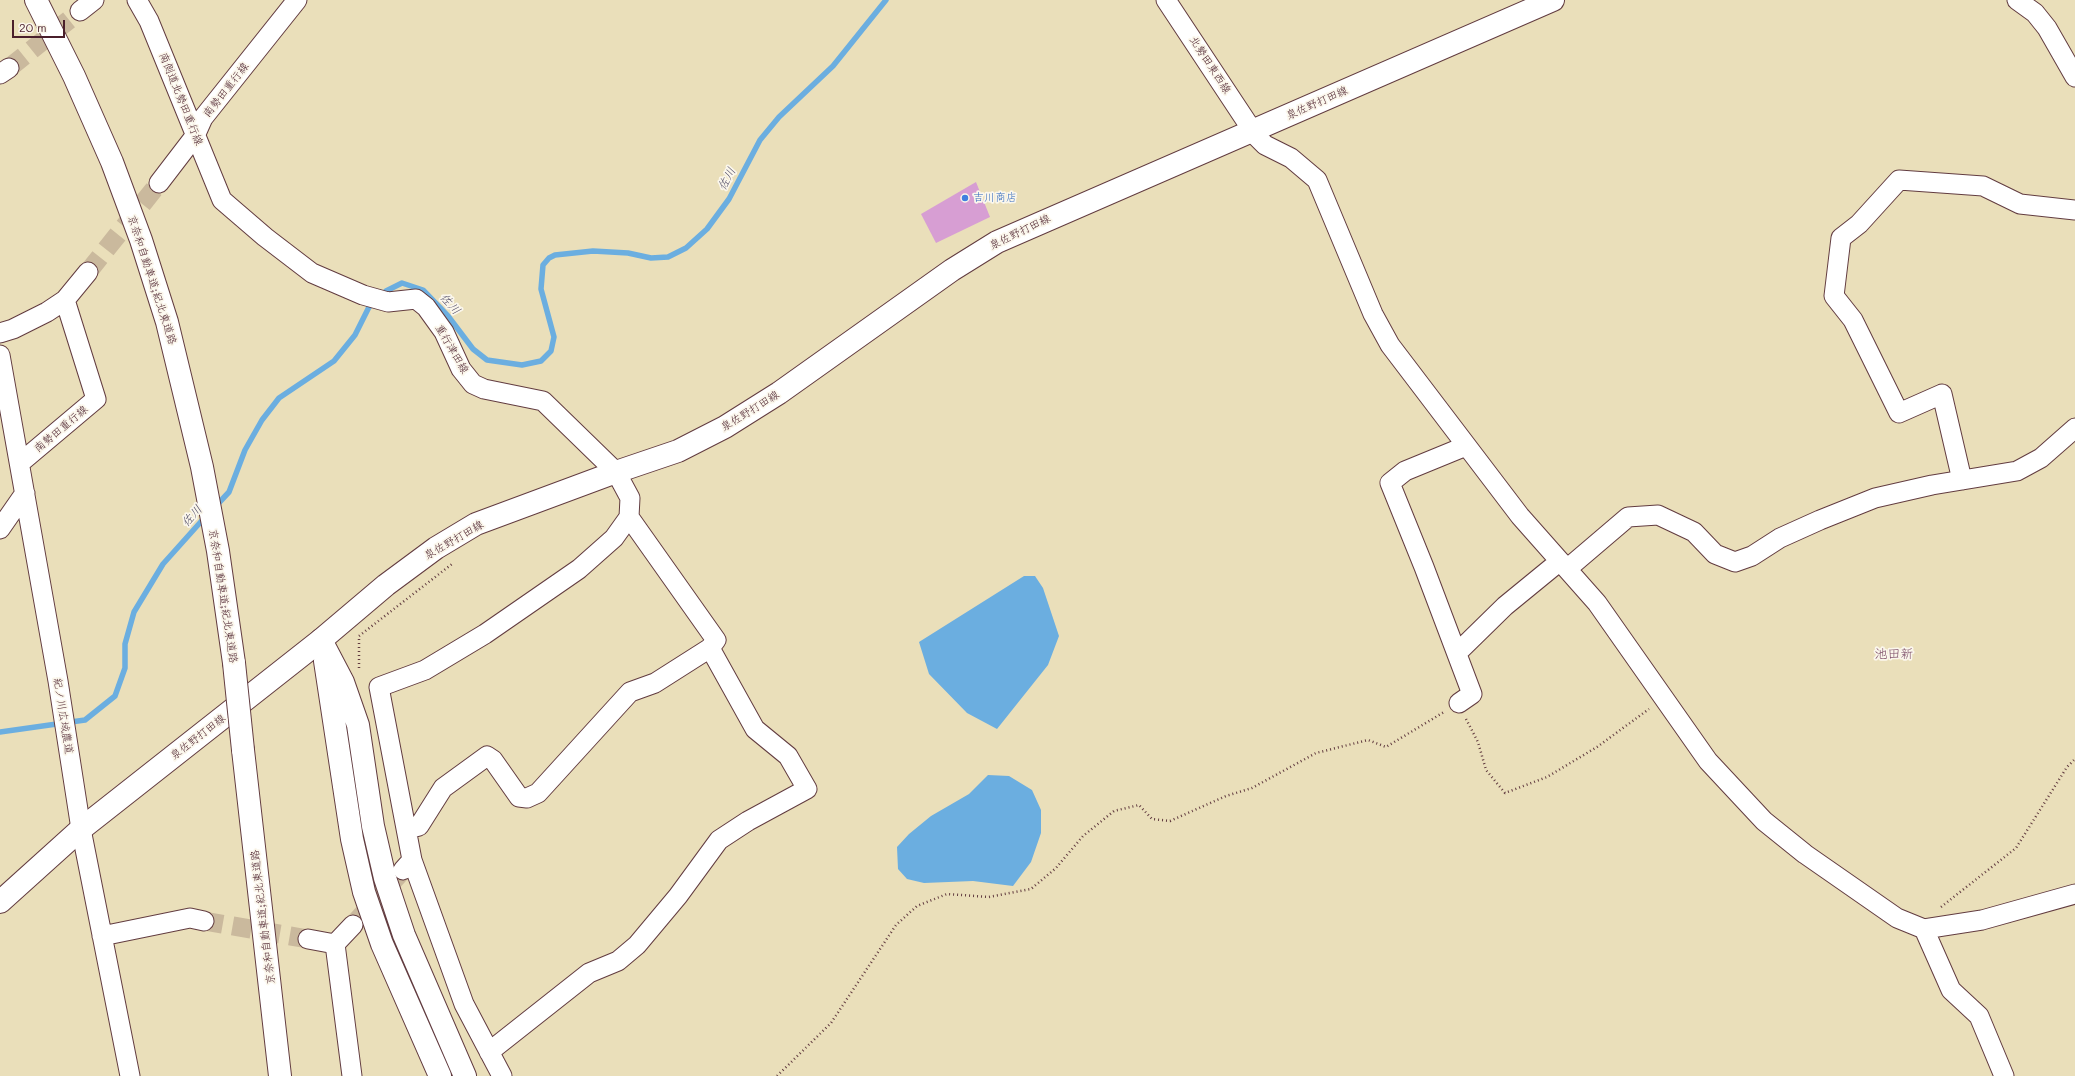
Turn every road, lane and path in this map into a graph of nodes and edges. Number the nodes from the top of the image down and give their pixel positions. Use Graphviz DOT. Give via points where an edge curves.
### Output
graph roads {
  1 [pos="36,0"];
  2 [pos="137,0"];
  3 [pos="297,0"];
  4 [pos="1166,0"];
  5 [pos="1553,0"];
  6 [pos="2017,0"];
  7 [pos="2075,77"];
  8 [pos="1253,131"];
  9 [pos="195,136"];
  10 [pos="159,182"];
  11 [pos="222,200"];
  12 [pos="2075,210"];
  13 [pos="88,272"];
  14 [pos="65,300"];
  15 [pos="0,333"];
  16 [pos="1,362"];
  17 [pos="2075,428"];
  18 [pos="1466,446"];
  19 [pos="20,463"];
  20 [pos="616,472"];
  21 [pos="1962,480"];
  22 [pos="25,493"];
  23 [pos="629,517"];
  24 [pos="0,529"];
  25 [pos="1563,565"];
  26 [pos="379,621"];
  27 [pos="321,640"];
  28 [pos="710,648"];
  29 [pos="1457,653"];
  30 [pos="359,673"];
  31 [pos="1664,698"];
  32 [pos="1459,703"];
  33 [pos="2075,759"];
  34 [pos="249,798"];
  35 [pos="81,829"];
  36 [pos="407,829"];
  37 [pos="2075,894"];
  38 [pos="0,902"];
  39 [pos="204,921"];
  40 [pos="353,924"];
  41 [pos="1924,929"];
  42 [pos="102,936"];
  43 [pos="308,939"];
  44 [pos="335,944"];
  45 [pos="271,990"];
  46 [pos="489,1052"];
  47 [pos="130,1076"];
  48 [pos="268,1076"];
  49 [pos="280,1076"];
  50 [pos="286,1076"];
  51 [pos="352,1076"];
  52 [pos="440,1076"];
  53 [pos="465,1076"];
  54 [pos="502,1076"];
  55 [pos="777,1076"];
  56 [pos="2004,1076"];
  1 -- 34 [label="main road, 京奈和自動車道;紀北東道路, bridge" via="106,148 141,240 167,322 202,468 218,551"];
  2 -- 9 [label="street, 南側道北勢田重行線" via="149,21"];
  3 -- 9 [label="street, 南勢田重行線" via="203,118"];
  4 -- 8 [label="street, 北勢田東西線"];
  5 -- 8 [label="main road, 泉佐野打田線"];
  6 -- 7 [label="street" via="2035,13 2047,28"];
  8 -- 18 [label="street, 北勢田東西線" via="1265,145 1291,158 1317,180 1373,314 1390,345"];
  8 -- 20 [label="main road, 泉佐野打田線" via="997,242 952,270 779,393 725,428 678,452"];
  9 -- 10 [label="street, 南勢田重行線"];
  9 -- 11 [label="street, 南側道北勢田重行線"];
  11 -- 20 [label="street, 重行津田線" via="312,273 363,295 388,302 416,300 426,307 444,332 461,369 473,384 484,389 543,401"];
  12 -- 21 [label="street" via="2020,204 1983,186 1899,180 1859,224 1842,238 1834,296 1854,320 1899,413 1942,394"];
  13 -- 14 [label="street"];
  14 -- 15 [label="street" via="13,330"];
  14 -- 19 [label="street, 南勢田重行線" via="96,398"];
  16 -- 19 [label="street, 紀ノ川広域農道"];
  17 -- 21 [label="street" via="2041,458 2017,471"];
  18 -- 25 [label="street, 北勢田東西線" via="1520,516"];
  18 -- 29 [label="street" via="1405,472 1390,483"];
  19 -- 22 [label="street, 紀ノ川広域農道"];
  20 -- 23 [label="street, 重行津田線" via="630,498"];
  20 -- 27 [label="main road, 泉佐野打田線" via="476,524 436,548 386,585"];
  21 -- 25 [label="street" via="1875,498 1780,538 1752,556 1735,562 1714,554 1694,532 1658,515 1628,517"];
  22 -- 24 [label="street"];
  22 -- 35 [label="street, 紀ノ川広域農道"];
  23 -- 28 [label="street" via="709,627 716,640"];
  23 -- 36 [label="street" via="614,538 579,570 485,634 425,670 379,687"];
  25 -- 29 [label="street" via="1505,606"];
  25 -- 31 [label="street, 北勢田東西線" via="1598,603"];
  26 -- 30 [label="path" via="359,636"];
  27 -- 35 [label="main road, 泉佐野打田線"];
  27 -- 52 [label="main road" via="352,839 364,892 382,944"];
  27 -- 53 [label="main road" via="343,682 358,725 373,826 385,878 404,935"];
  28 -- 36 [label="street" via="655,683 630,692 538,793 527,798 519,797 493,760 487,756 443,788 418,826"];
  28 -- 46 [label="street" via="755,729 788,756 807,789 719,840 678,896 637,945 618,961 589,973"];
  29 -- 32 [label="street" via="1472,694"];
  31 -- 32 [label="path" via="1597,747 1547,777 1505,793 1486,770 1478,742"];
  31 -- 41 [label="street, 北勢田東西線" via="1708,761 1764,821 1805,854 1897,918"];
  32 -- 55 [label="path" via="1386,747 1368,740 1316,753 1252,788 1226,796 1170,821 1152,819 1139,805 1114,811 1083,836 1056,868 1031,889 989,897 946,894 917,906 896,925 831,1023"];
  33 -- 41 [label="path" via="2067,767 2016,848 1937,911"];
  34 -- 45 [label="main road, 京奈和自動車道;紀北東道路"];
  34 -- 48 [label="main road" via="251,897"];
  35 -- 38 [label="main road, 泉佐野打田線"];
  35 -- 42 [label="street, 紀ノ川広域農道"];
  36 -- 46 [label="street" via="408,865 464,1004"];
  37 -- 41 [label="street" via="1982,920"];
  39 -- 42 [label="street" via="190,918"];
  40 -- 44 [label="street"];
  41 -- 56 [label="street" via="1951,990 1979,1016"];
  42 -- 47 [label="street, 紀ノ川広域農道"];
  43 -- 44 [label="street"];
  44 -- 51 [label="street"];
  45 -- 49 [label="main road, 京奈和自動車道;紀北東道路"];
  45 -- 50 [label="main road"];
  46 -- 54 [label="street"];
}
